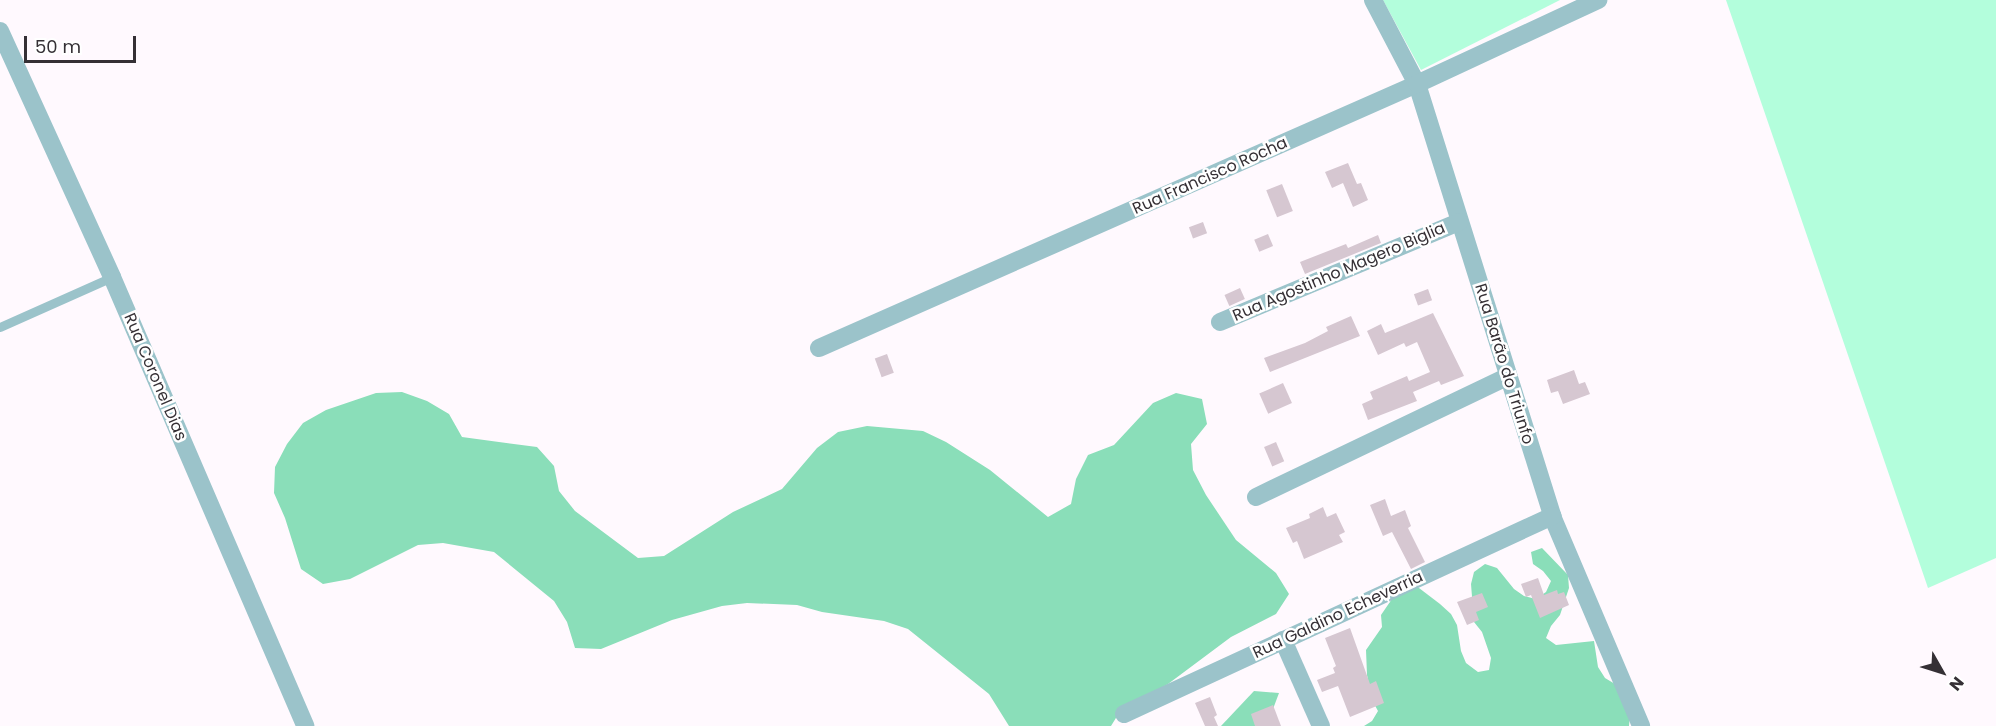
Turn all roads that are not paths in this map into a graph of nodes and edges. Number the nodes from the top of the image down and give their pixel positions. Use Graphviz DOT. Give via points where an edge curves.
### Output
graph roads {
  1 [pos="1373,0"];
  2 [pos="1591,2"];
  3 [pos="0,31"];
  4 [pos="1418,84"];
  5 [pos="1459,222"];
  6 [pos="112,277"];
  7 [pos="1220,322"];
  8 [pos="0,327"];
  9 [pos="819,348"];
  10 [pos="1508,376"];
  11 [pos="1256,497"];
  12 [pos="1552,516"];
  13 [pos="1283,640"];
  14 [pos="1125,714"];
  15 [pos="305,726"];
  16 [pos="1321,726"];
  17 [pos="1641,726"];
  1 -- 4 [label="street, Rua Barão do Triunfo"];
  2 -- 4 [label="street, Rua Francisco Rocha"];
  3 -- 6 [label="street, Rua Coronel Dias"];
  4 -- 5 [label="street, Rua Barão do Triunfo"];
  4 -- 9 [label="street, Rua Francisco Rocha"];
  5 -- 7 [label="street, Rua Agostinho Magero Biglia"];
  5 -- 10 [label="street, Rua Barão do Triunfo"];
  6 -- 8 [label="lane"];
  6 -- 15 [label="street, Rua Coronel Dias"];
  10 -- 11 [label="street"];
  10 -- 12 [label="street, Rua Barão do Triunfo"];
  12 -- 13 [label="street, Rua Galdino Echeverria"];
  12 -- 17 [label="street, Rua Barão do Triunfo"];
  13 -- 14 [label="street, Rua Galdino Echeverria"];
  13 -- 16 [label="street"];
}
